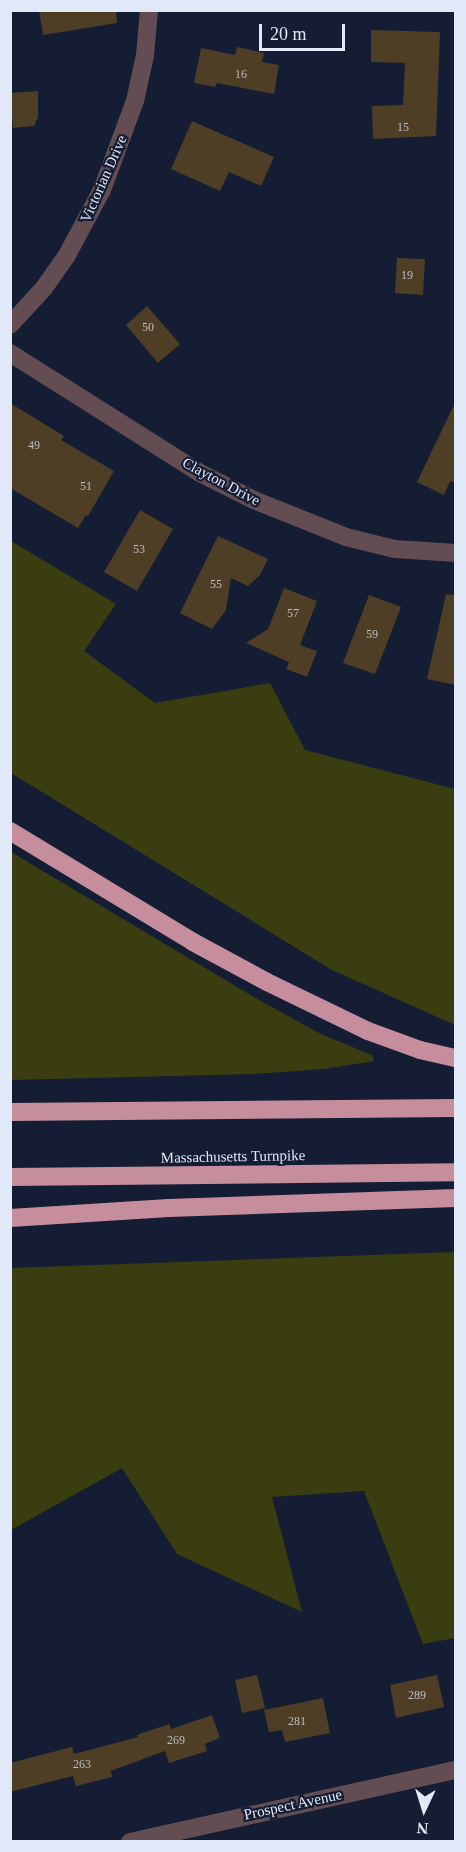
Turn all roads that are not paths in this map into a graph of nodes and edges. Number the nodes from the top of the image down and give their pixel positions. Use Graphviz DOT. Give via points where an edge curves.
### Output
graph roads {
  1 [pos="149,10"];
  2 [pos="10,325"];
  3 [pos="10,353"];
  4 [pos="456,553"];
  5 [pos="10,831"];
  6 [pos="456,1058"];
  7 [pos="456,1108"];
  8 [pos="10,1112"];
  9 [pos="456,1172"];
  10 [pos="10,1177"];
  11 [pos="456,1198"];
  12 [pos="10,1218"];
  13 [pos="456,1770"];
  14 [pos="130,1842"];
  1 -- 2 [label="street, Victorian Drive" via="146,55 135,101 102,190 66,257"];
  3 -- 4 [label="street, Clayton Drive" via="200,473 254,501 346,537 395,549"];
  5 -- 6 [label="highway" via="267,982 368,1031"];
  7 -- 8 [label="highway"];
  9 -- 10 [label="highway, Massachusetts Turnpike"];
  11 -- 12 [label="highway" via="202,1206"];
  13 -- 14 [label="street, Prospect Avenue"];
}
